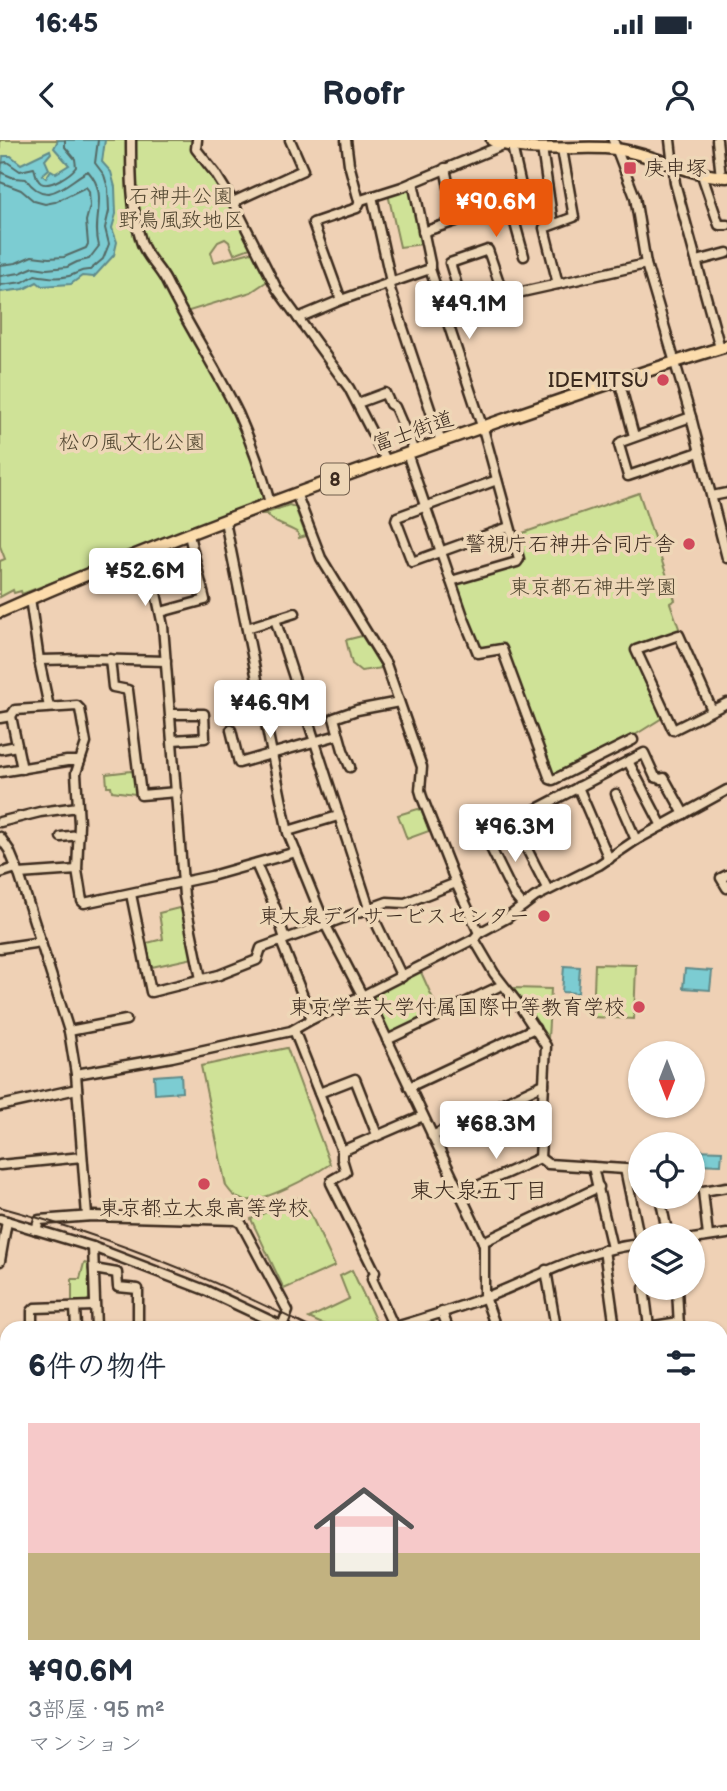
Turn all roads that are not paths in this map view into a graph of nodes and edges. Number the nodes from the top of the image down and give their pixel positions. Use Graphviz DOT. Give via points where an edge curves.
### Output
graph roads {
  1 [pos="131,140"];
  2 [pos="197,140"];
  3 [pos="290,140"];
  4 [pos="346,140"];
  5 [pos="492,140"];
  6 [pos="670,140"];
  7 [pos="717,140"];
  8 [pos="513,144"];
  9 [pos="615,145"];
  10 [pos="542,148"];
  11 [pos="562,149"];
  12 [pos="672,165"];
  13 [pos="444,168"];
  14 [pos="703,173"];
  15 [pos="724,177"];
  16 [pos="413,182"];
  17 [pos="372,197"];
  18 [pos="359,201"];
  19 [pos="233,202"];
  20 [pos="553,224"];
  21 [pos="727,225"];
  22 [pos="423,232"];
  23 [pos="727,253"];
  24 [pos="524,256"];
  25 [pos="697,261"];
  26 [pos="646,264"];
  27 [pos="429,270"];
  28 [pos="390,283"];
  29 [pos="558,284"];
  30 [pos="457,289"];
  31 [pos="439,296"];
  32 [pos="504,296"];
  33 [pos="341,300"];
  34 [pos="298,318"];
  35 [pos="725,349"];
  36 [pos="676,362"];
  37 [pos="619,380"];
  38 [pos="358,403"];
  39 [pos="691,416"];
  40 [pos="482,427"];
  41 [pos="634,436"];
  42 [pos="441,442"];
  43 [pos="410,452"];
  44 [pos="699,452"];
  45 [pos="386,460"];
  46 [pos="497,480"];
  47 [pos="296,493"];
  48 [pos="727,494"];
  49 [pos="712,496"];
  50 [pos="270,503"];
  51 [pos="424,506"];
  52 [pos="225,521"];
  53 [pos="509,527"];
  54 [pos="189,535"];
  55 [pos="724,538"];
  56 [pos="147,551"];
  57 [pos="441,551"];
  58 [pos="727,558"];
  59 [pos="451,581"];
  60 [pos="30,598"];
  61 [pos="0,612"];
  62 [pos="161,612"];
  63 [pos="295,613"];
  64 [pos="275,619"];
  65 [pos="247,628"];
  66 [pos="110,659"];
  67 [pos="39,660"];
  68 [pos="166,661"];
  69 [pos="399,702"];
  70 [pos="727,703"];
  71 [pos="49,707"];
  72 [pos="712,710"];
  73 [pos="171,714"];
  74 [pos="10,716"];
  75 [pos="0,718"];
  76 [pos="231,730"];
  77 [pos="338,735"];
  78 [pos="173,740"];
  79 [pos="633,740"];
  80 [pos="313,742"];
  81 [pos="17,746"];
  82 [pos="1,749"];
  83 [pos="272,754"];
  84 [pos="80,761"];
  85 [pos="628,761"];
  86 [pos="350,766"];
  87 [pos="22,769"];
  88 [pos="0,772"];
  89 [pos="578,787"];
  90 [pos="727,790"];
  91 [pos="177,792"];
  92 [pos="616,794"];
  93 [pos="78,807"];
  94 [pos="684,814"];
  95 [pos="338,816"];
  96 [pos="0,822"];
  97 [pos="513,822"];
  98 [pos="662,826"];
  99 [pos="288,831"];
  100 [pos="79,835"];
  101 [pos="0,837"];
  102 [pos="61,837"];
  103 [pos="636,840"];
  104 [pos="296,852"];
  105 [pos="610,859"];
  106 [pos="256,864"];
  107 [pos="77,870"];
  108 [pos="17,871"];
  109 [pos="0,873"];
  110 [pos="727,875"];
  111 [pos="182,883"];
  112 [pos="456,883"];
  113 [pos="727,888"];
  114 [pos="548,890"];
  115 [pos="131,894"];
  116 [pos="523,906"];
  117 [pos="369,908"];
  118 [pos="325,924"];
  119 [pos="476,936"];
  120 [pos="283,940"];
  121 [pos="41,942"];
  122 [pos="0,952"];
  123 [pos="402,976"];
  124 [pos="201,979"];
  125 [pos="502,985"];
  126 [pos="364,995"];
  127 [pos="312,1019"];
  128 [pos="126,1020"];
  129 [pos="535,1028"];
  130 [pos="294,1030"];
  131 [pos="69,1031"];
  132 [pos="387,1040"];
  133 [pos="76,1074"];
  134 [pos="544,1084"];
  135 [pos="409,1087"];
  136 [pos="77,1089"];
  137 [pos="319,1093"];
  138 [pos="0,1106"];
  139 [pos="423,1116"];
  140 [pos="377,1135"];
  141 [pos="432,1136"];
  142 [pos="342,1151"];
  143 [pos="82,1157"];
  144 [pos="540,1158"];
  145 [pos="0,1166"];
  146 [pos="593,1167"];
  147 [pos="625,1169"];
  148 [pos="628,1169"];
  149 [pos="599,1187"];
  150 [pos="727,1187"];
  151 [pos="460,1194"];
  152 [pos="87,1216"];
  153 [pos="636,1223"];
  154 [pos="3,1225"];
  155 [pos="36,1230"];
  156 [pos="727,1234"];
  157 [pos="705,1237"];
  158 [pos="708,1237"];
  159 [pos="483,1242"];
  160 [pos="628,1245"];
  161 [pos="93,1247"];
  162 [pos="608,1249"];
  163 [pos="0,1261"];
  164 [pos="94,1269"];
  165 [pos="546,1270"];
  166 [pos="485,1297"];
  167 [pos="644,1300"];
  168 [pos="678,1300"];
  169 [pos="75,1307"];
  170 [pos="94,1307"];
  171 [pos="442,1312"];
  172 [pos="32,1321"];
  173 [pos="76,1321"];
  174 [pos="95,1321"];
  175 [pos="138,1321"];
  176 [pos="271,1321"];
  177 [pos="286,1321"];
  178 [pos="390,1321"];
  179 [pos="414,1321"];
  180 [pos="445,1321"];
  181 [pos="494,1321"];
  182 [pos="555,1321"];
  183 [pos="614,1321"];
  184 [pos="645,1321"];
  185 [pos="679,1321"];
  1 -- 50 [label="street" via="142,246 159,267 238,413"];
  2 -- 19 [label="street" via="195,149"];
  3 -- 19 [label="street" via="303,170"];
  4 -- 18 [label="street"];
  5 -- 8 [label="main road"];
  6 -- 12 [label="street"];
  7 -- 15 [label="street"];
  8 -- 10 [label="main road"];
  8 -- 13 [label="street"];
  8 -- 24 [label="street" via="522,190 509,198"];
  9 -- 11 [label="main road"];
  9 -- 12 [label="main road"];
  9 -- 26 [label="street" via="635,197"];
  10 -- 11 [label="main road"];
  10 -- 20 [label="street"];
  11 -- 20 [label="street" via="574,213 573,218"];
  12 -- 14 [label="main road"];
  12 -- 25 [label="street"];
  13 -- 16 [label="street"];
  13 -- 22 [label="street" via="456,221"];
  14 -- 15 [label="main road"];
  14 -- 21 [label="street" via="719,225"];
  16 -- 17 [label="street"];
  16 -- 22 [label="street"];
  17 -- 18 [label="street"];
  17 -- 28 [label="street"];
  18 -- 33 [label="street" via="357,208 312,223"];
  19 -- 34 [label="street" via="269,274"];
  20 -- 29 [label="street" via="544,228"];
  22 -- 27 [label="street"];
  23 -- 25 [label="street"];
  25 -- 35 [label="street"];
  26 -- 29 [label="street"];
  26 -- 36 [label="street"];
  27 -- 28 [label="street"];
  27 -- 31 [label="street"];
  28 -- 33 [label="street"];
  28 -- 42 [label="street"];
  29 -- 32 [label="street"];
  30 -- 31 [label="street"];
  30 -- 32 [label="street" via="467,315 505,303"];
  30 -- 32 [label="street" via="451,262 486,250"];
  31 -- 40 [label="street"];
  33 -- 34 [label="street"];
  34 -- 38 [label="street"];
  35 -- 36 [label="main road, 富士街道 / 8"];
  36 -- 37 [label="main road, 富士街道 / 8"];
  36 -- 39 [label="street"];
  37 -- 40 [label="main road, 富士街道 / 8"];
  37 -- 41 [label="street"];
  38 -- 43 [label="street" via="386,394"];
  38 -- 45 [label="street"];
  39 -- 41 [label="street"];
  39 -- 44 [label="street"];
  40 -- 42 [label="main road, 富士街道 / 8"];
  40 -- 46 [label="street"];
  41 -- 44 [label="street" via="619,443 628,476"];
  42 -- 43 [label="main road, 富士街道 / 8"];
  43 -- 45 [label="main road, 富士街道 / 8"];
  43 -- 51 [label="street"];
  44 -- 49 [label="street"];
  45 -- 47 [label="main road, 富士街道 / 8"];
  46 -- 51 [label="street"];
  46 -- 53 [label="street"];
  47 -- 50 [label="main road, 富士街道 / 8"];
  47 -- 69 [label="street" via="319,554 382,657"];
  48 -- 49 [label="street"];
  49 -- 55 [label="street"];
  50 -- 52 [label="main road, 富士街道 / 8"];
  51 -- 57 [label="street"];
  51 -- 57 [label="street" via="397,517 412,562"];
  52 -- 54 [label="main road, 富士街道 / 8"];
  52 -- 65 [label="street"];
  53 -- 57 [label="street"];
  53 -- 59 [label="street" via="519,561"];
  54 -- 56 [label="main road, 富士街道 / 8"];
  54 -- 62 [label="street" via="205,600"];
  55 -- 58 [label="street"];
  56 -- 60 [label="main road, 富士街道 / 8"];
  56 -- 62 [label="street"];
  57 -- 59 [label="street"];
  59 -- 79 [label="street" via="478,653 502,649 550,779"];
  60 -- 61 [label="main road, 富士街道 / 8"];
  60 -- 67 [label="street"];
  62 -- 68 [label="street"];
  63 -- 64 [label="street"];
  64 -- 65 [label="street"];
  64 -- 80 [label="street"];
  65 -- 83 [label="street"];
  66 -- 67 [label="street"];
  66 -- 68 [label="street"];
  66 -- 91 [label="street" via="114,688 128,690 141,795"];
  67 -- 71 [label="street"];
  68 -- 73 [label="street"];
  69 -- 77 [label="street" via="334,718"];
  69 -- 112 [label="street" via="423,772 420,790"];
  70 -- 72 [label="street"];
  71 -- 74 [label="street" via="15,710"];
  71 -- 84 [label="street" via="80,709 86,743"];
  72 -- 72 [label="street" via="679,635 636,650 672,729"];
  73 -- 78 [label="street"];
  73 -- 78 [label="street" via="204,714 205,738"];
  74 -- 75 [label="street"];
  74 -- 81 [label="street"];
  76 -- 83 [label="street" via="237,763"];
  77 -- 80 [label="street"];
  77 -- 86 [label="street"];
  78 -- 91 [label="street"];
  80 -- 83 [label="street"];
  80 -- 95 [label="street"];
  81 -- 82 [label="street"];
  81 -- 87 [label="street"];
  83 -- 99 [label="street"];
  84 -- 87 [label="street"];
  84 -- 93 [label="street"];
  85 -- 89 [label="street"];
  85 -- 94 [label="street" via="644,753 655,777 664,778"];
  85 -- 98 [label="street"];
  87 -- 88 [label="street"];
  89 -- 97 [label="street"];
  89 -- 105 [label="street"];
  90 -- 94 [label="street"];
  91 -- 111 [label="street"];
  92 -- 103 [label="street"];
  93 -- 96 [label="street"];
  93 -- 100 [label="street"];
  94 -- 98 [label="street"];
  95 -- 99 [label="street"];
  95 -- 117 [label="street"];
  97 -- 114 [label="street"];
  97 -- 116 [label="street" via="485,836"];
  98 -- 103 [label="street"];
  99 -- 104 [label="street"];
  100 -- 102 [label="street"];
  100 -- 107 [label="street"];
  101 -- 108 [label="street"];
  103 -- 105 [label="street"];
  104 -- 106 [label="street"];
  104 -- 118 [label="street"];
  105 -- 114 [label="street"];
  106 -- 111 [label="street"];
  106 -- 120 [label="street" via="275,907"];
  107 -- 108 [label="street"];
  107 -- 115 [label="street" via="85,903"];
  108 -- 109 [label="street"];
  108 -- 121 [label="street"];
  110 -- 113 [label="street" via="721,878"];
  111 -- 115 [label="street"];
  111 -- 124 [label="street"];
  112 -- 117 [label="street" via="405,903 389,901"];
  112 -- 119 [label="street"];
  114 -- 116 [label="street"];
  115 -- 124 [label="street" via="149,991"];
  116 -- 119 [label="street"];
  117 -- 118 [label="street"];
  117 -- 123 [label="street"];
  118 -- 120 [label="street"];
  118 -- 126 [label="street"];
  119 -- 123 [label="street"];
  119 -- 125 [label="street"];
  120 -- 124 [label="street" via="260,949 255,961"];
  120 -- 127 [label="street"];
  121 -- 122 [label="street"];
  121 -- 131 [label="street"];
  123 -- 126 [label="street"];
  125 -- 129 [label="street"];
  125 -- 132 [label="street"];
  126 -- 127 [label="street"];
  126 -- 132 [label="street"];
  127 -- 130 [label="street"];
  128 -- 131 [label="street"];
  129 -- 134 [label="street" via="546,1046"];
  129 -- 135 [label="street"];
  130 -- 133 [label="street"];
  130 -- 137 [label="street"];
  131 -- 133 [label="street"];
  132 -- 135 [label="street"];
  133 -- 136 [label="street"];
  134 -- 141 [label="street"];
  134 -- 144 [label="street"];
  135 -- 139 [label="street"];
  136 -- 138 [label="street"];
  136 -- 143 [label="street"];
  137 -- 140 [label="street" via="355,1079"];
  137 -- 142 [label="street"];
  139 -- 140 [label="street"];
  139 -- 141 [label="street"];
  140 -- 142 [label="street"];
  141 -- 151 [label="street"];
  142 -- 178 [label="street" via="346,1172 331,1183 376,1272 372,1279"];
  143 -- 145 [label="street"];
  143 -- 152 [label="street"];
  144 -- 146 [label="street" via="548,1164"];
  144 -- 151 [label="street"];
  146 -- 147 [label="street"];
  146 -- 149 [label="street"];
  147 -- 148 [label="street"];
  147 -- 153 [label="street"];
  149 -- 159 [label="street"];
  149 -- 162 [label="street"];
  150 -- 158 [label="street" via="703,1191"];
  151 -- 159 [label="street"];
  152 -- 155 [label="street" via="39,1220"];
  152 -- 177 [label="street" via="239,1221 288,1311"];
  154 -- 155 [label="street"];
  154 -- 163 [label="street"];
  155 -- 161 [label="street"];
  156 -- 158 [label="street"];
  157 -- 158 [label="street"];
  159 -- 166 [label="street"];
  160 -- 162 [label="street"];
  161 -- 164 [label="street"];
  161 -- 176 [label="street"];
  162 -- 165 [label="street"];
  162 -- 183 [label="street"];
  164 -- 170 [label="street"];
  164 -- 175 [label="street" via="117,1273 118,1287 138,1289"];
  165 -- 166 [label="street"];
  165 -- 182 [label="street"];
  166 -- 171 [label="street"];
  166 -- 181 [label="street"];
  167 -- 184 [label="street"];
  168 -- 185 [label="street"];
  169 -- 170 [label="street"];
  169 -- 172 [label="street" via="33,1308"];
  169 -- 173 [label="street"];
  170 -- 174 [label="street"];
  171 -- 179 [label="street"];
  171 -- 180 [label="street"];
}
